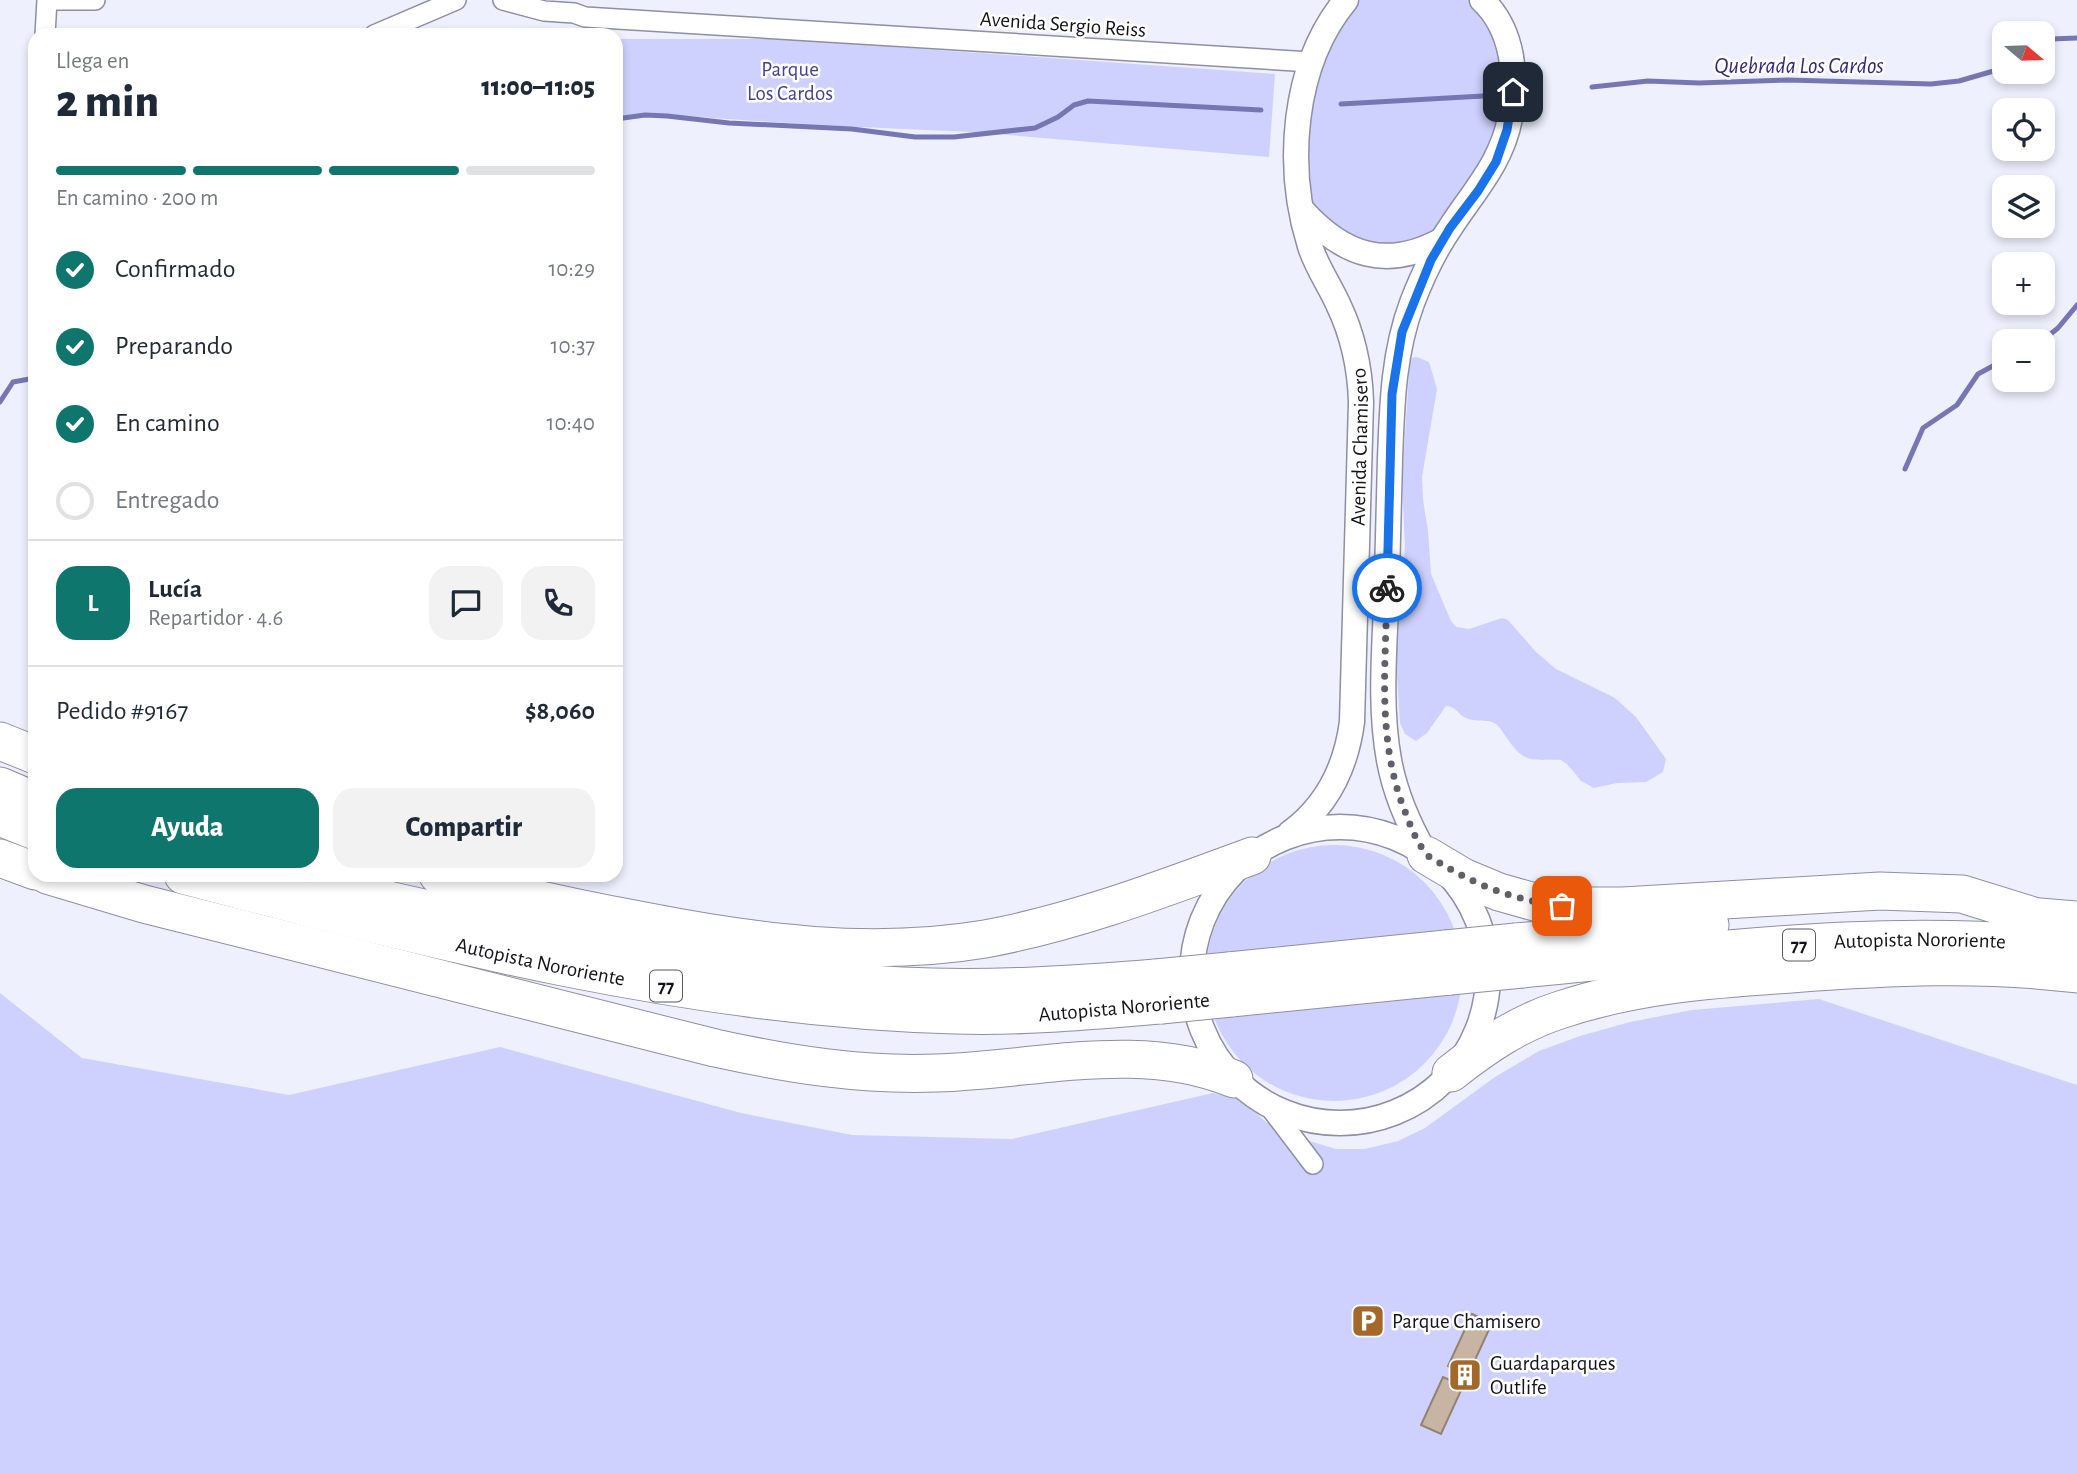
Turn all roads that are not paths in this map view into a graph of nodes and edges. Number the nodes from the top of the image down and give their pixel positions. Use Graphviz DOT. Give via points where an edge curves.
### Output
graph roads {
  1 [pos="95,0"];
  2 [pos="456,0"];
  3 [pos="503,0"];
  4 [pos="1342,3"];
  5 [pos="1487,3"];
  6 [pos="575,6"];
  7 [pos="45,28"];
  8 [pos="390,28"];
  9 [pos="1311,62"];
  10 [pos="1303,211"];
  11 [pos="1442,240"];
  12 [pos="0,741"];
  13 [pos="28,752"];
  14 [pos="0,786"];
  15 [pos="28,798"];
  16 [pos="0,817"];
  17 [pos="28,828"];
  18 [pos="1284,838"];
  19 [pos="1426,855"];
  20 [pos="1252,856"];
  21 [pos="0,858"];
  22 [pos="28,868"];
  23 [pos="68,882"];
  24 [pos="209,882"];
  25 [pos="313,882"];
  26 [pos="466,882"];
  27 [pos="2030,915"];
  28 [pos="2077,920"];
  29 [pos="2077,948"];
  30 [pos="1519,956"];
  31 [pos="2077,974"];
  32 [pos="1158,992"];
  33 [pos="1451,1073"];
  34 [pos="1234,1079"];
  35 [pos="1269,1106"];
  36 [pos="1313,1164"];
  1 -- 7 [label="street" via="47,0"];
  2 -- 8 [label="street"];
  3 -- 6 [label="street, Avenida Sergio Reiss" via="544,11"];
  4 -- 9 [label="street, Avenida Chamisero"];
  5 -- 11 [label="street, Avenida Chamisero" via="1505,33 1511,55 1511,117 1486,179"];
  6 -- 9 [label="street, Avenida Sergio Reiss" via="585,18"];
  9 -- 10 [label="street, Avenida Chamisero" via="1296,143"];
  10 -- 11 [label="street" via="1329,236 1367,254 1411,253"];
  10 -- 18 [label="street, Avenida Chamisero" via="1310,245 1352,337 1359,379 1353,703 1349,748 1335,784 1304,823"];
  11 -- 19 [label="street, Avenida Chamisero" via="1406,319 1392,407 1384,719 1392,773"];
  12 -- 13 [label="highway"];
  14 -- 15 [label="highway"];
  16 -- 17 [label="highway"];
  18 -- 19 [label="street" via="1332,827 1357,828 1393,838"];
  18 -- 20 [label="street"];
  19 -- 27 [label="highway" via="1499,892 1562,906 1892,891 1962,894"];
  19 -- 33 [label="street" via="1467,900 1486,958 1488,978 1481,1019"];
  20 -- 26 [label="highway" via="1051,924 948,944 873,948 725,937"];
  20 -- 34 [label="street" via="1208,908 1194,952 1193,987 1199,1020 1213,1052"];
  21 -- 22 [label="highway"];
  23 -- 34 [label="highway" via="278,939 789,1063 909,1074 1102,1059 1154,1060"];
  24 -- 32 [label="highway, Autopista Nororiente / 77" via="591,972 824,1007 956,1015 1047,1014"];
  25 -- 32 [label="highway, Autopista Nororiente / 77" via="594,945 740,970 944,988 1055,986"];
  27 -- 28 [label="highway, Autopista Nororiente / 77"];
  27 -- 30 [label="highway, Autopista Nororiente / 77" via="1878,913 1747,922"];
  29 -- 30 [label="highway, Autopista Nororiente / 77" via="1952,939"];
  30 -- 32 [label="highway, Autopista Nororiente / 77, bridge"];
  31 -- 33 [label="highway" via="1920,966 1759,976 1623,993 1527,1023 1488,1044"];
  33 -- 35 [label="street" via="1422,1098 1377,1119 1333,1124"];
  34 -- 35 [label="street"];
  35 -- 36 [label="street"];
}
